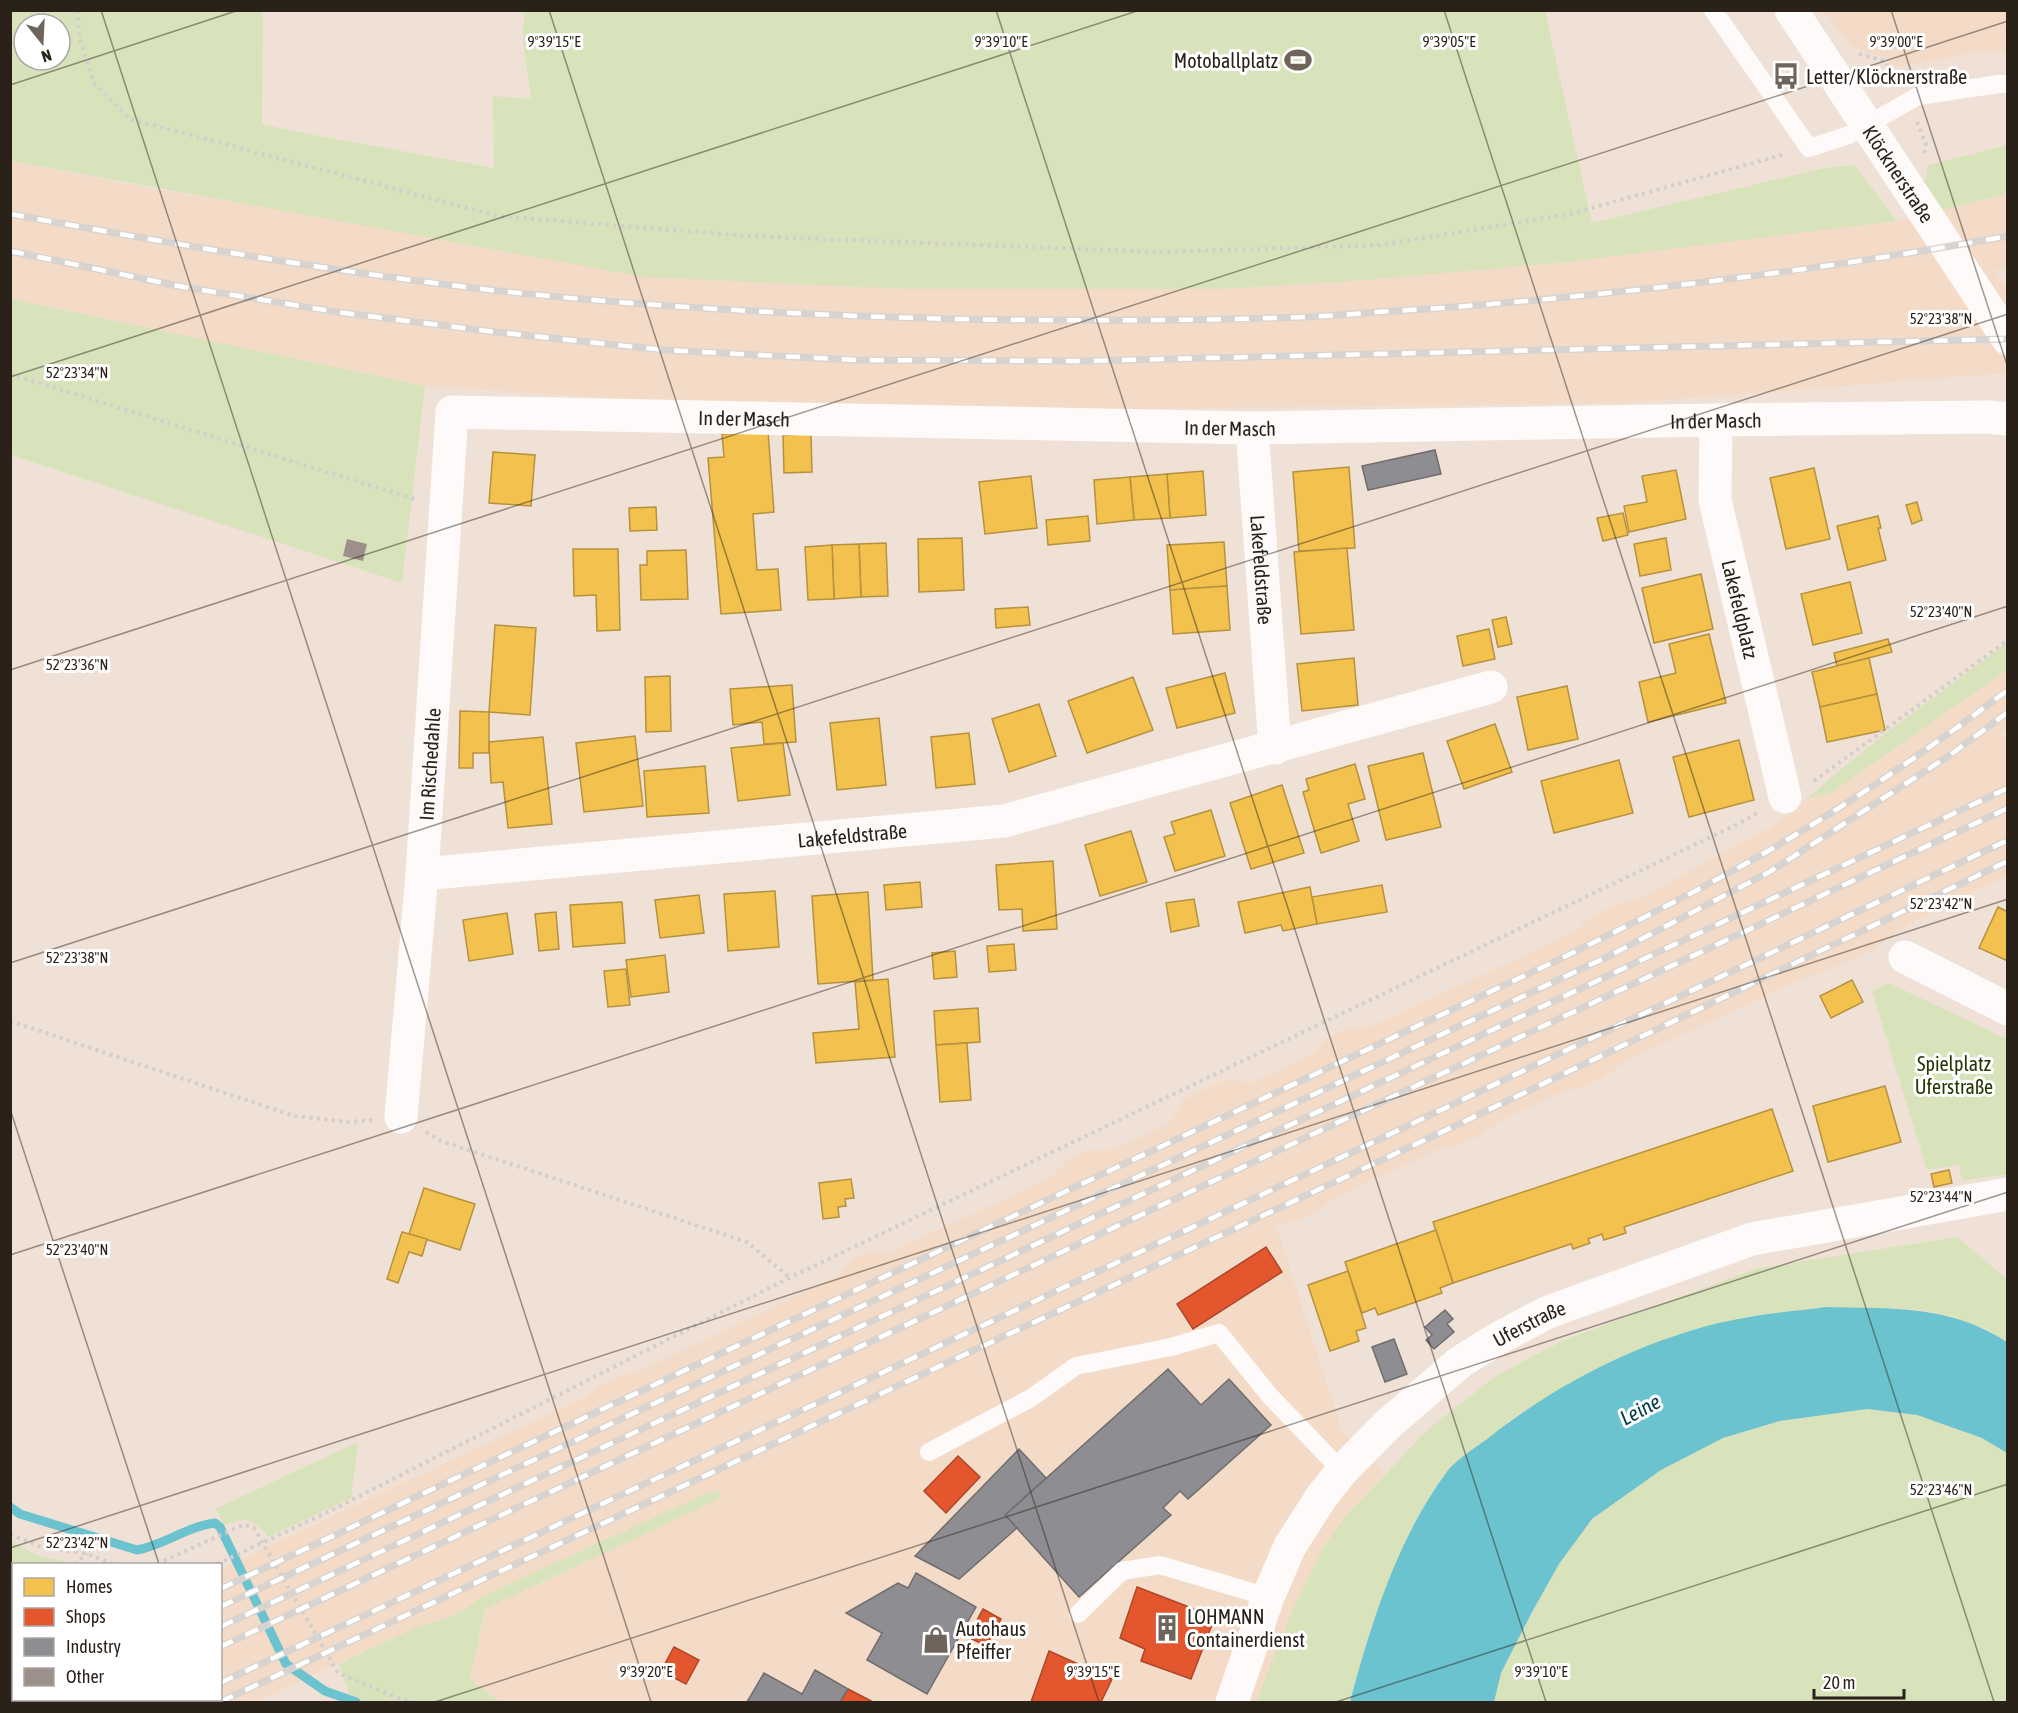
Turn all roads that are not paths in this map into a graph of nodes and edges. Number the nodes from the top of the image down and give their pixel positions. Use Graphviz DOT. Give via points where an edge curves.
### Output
graph roads {
  1 [pos="1713,10"];
  2 [pos="1791,10"];
  3 [pos="2007,84"];
  4 [pos="1867,125"];
  5 [pos="2007,339"];
  6 [pos="452,412"];
  7 [pos="2007,419"];
  8 [pos="1716,420"];
  9 [pos="1252,428"];
  10 [pos="1491,687"];
  11 [pos="1275,748"];
  12 [pos="1785,797"];
  13 [pos="422,874"];
  14 [pos="1905,957"];
  15 [pos="2007,1009"];
  16 [pos="401,1117"];
  17 [pos="2007,1194"];
  18 [pos="929,1452"];
  19 [pos="1342,1471"];
  20 [pos="1268,1597"];
  21 [pos="1078,1614"];
  22 [pos="1232,1702"];
  1 -- 4 [label="lane" via="1809,148"];
  2 -- 4 [label="street, Klöcknerstraße"];
  3 -- 4 [label="lane" via="1918,96"];
  4 -- 5 [label="street, Klöcknerstraße"];
  6 -- 9 [label="street, In der Masch"];
  6 -- 13 [label="street, Im Rischedahle"];
  7 -- 8 [label="street, In der Masch"];
  8 -- 9 [label="street, In der Masch"];
  8 -- 12 [label="street, Lakefeldplatz" via="1715,500"];
  9 -- 11 [label="street, Lakefeldstraße"];
  10 -- 11 [label="street, Lakefeldstraße"];
  11 -- 13 [label="street, Lakefeldstraße" via="1004,821"];
  13 -- 16 [label="street, Im Rischedahle"];
  14 -- 15 [label="street"];
  17 -- 19 [label="street, Uferstraße" via="1752,1239 1548,1312 1460,1362 1386,1425"];
  18 -- 19 [label="lane" via="1031,1398 1076,1366 1219,1333 1270,1396"];
  19 -- 20 [label="street, Uferstraße" via="1290,1546"];
  20 -- 21 [label="lane" via="1160,1565 1122,1571"];
  20 -- 22 [label="street, Uferstraße"];
}
